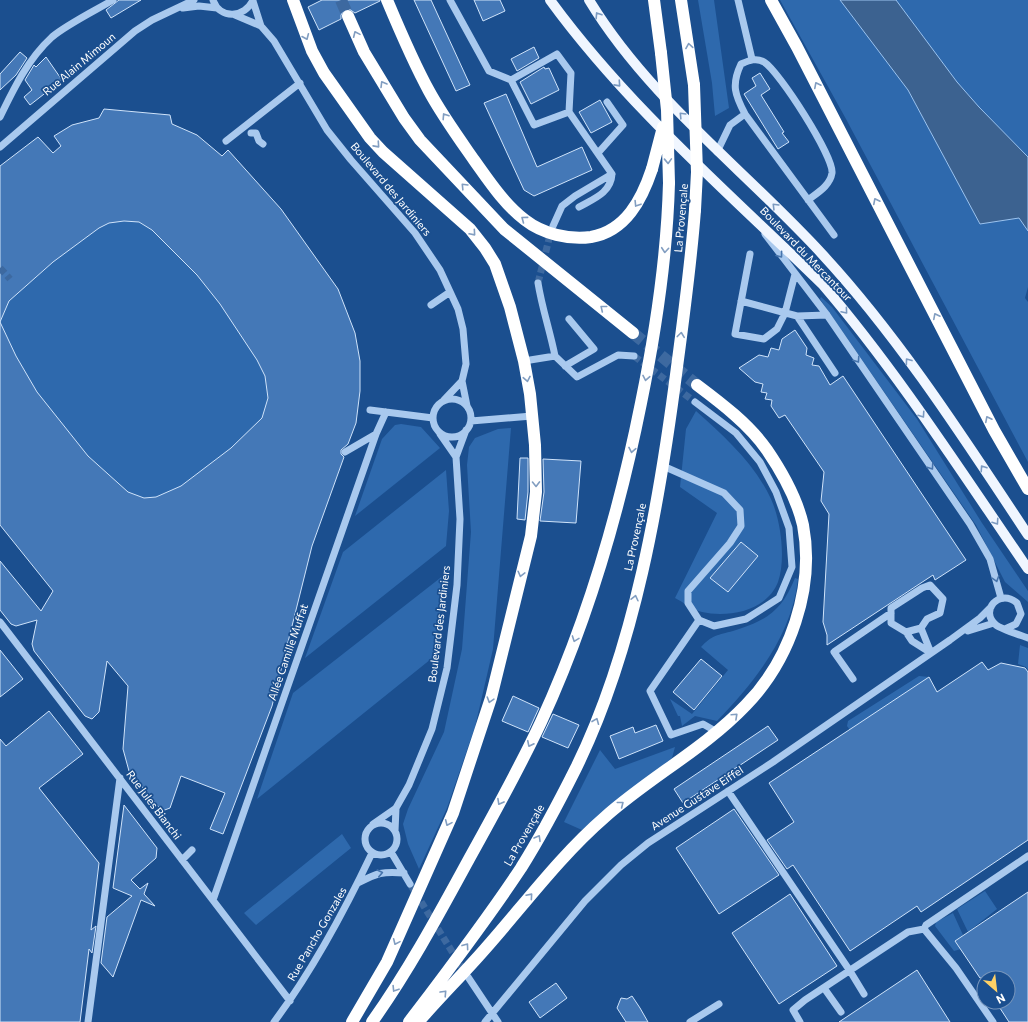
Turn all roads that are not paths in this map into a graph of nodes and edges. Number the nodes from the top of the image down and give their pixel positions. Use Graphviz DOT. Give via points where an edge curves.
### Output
graph roads {
  1 [pos="113,0"];
  2 [pos="194,0"];
  3 [pos="213,0"];
  4 [pos="253,0"];
  5 [pos="293,0"];
  6 [pos="386,0"];
  7 [pos="450,0"];
  8 [pos="550,0"];
  9 [pos="589,0"];
  10 [pos="654,0"];
  11 [pos="681,0"];
  12 [pos="738,0"];
  13 [pos="771,0"];
  14 [pos="179,8"];
  15 [pos="217,8"];
  16 [pos="235,15"];
  17 [pos="348,16"];
  18 [pos="261,26"];
  19 [pos="752,59"];
  20 [pos="511,80"];
  21 [pos="300,84"];
  22 [pos="607,102"];
  23 [pos="667,110"];
  24 [pos="569,112"];
  25 [pos="745,114"];
  26 [pos="0,117"];
  27 [pos="251,133"];
  28 [pos="226,141"];
  29 [pos="261,143"];
  30 [pos="0,147"];
  31 [pos="718,152"];
  32 [pos="598,153"];
  33 [pos="612,174"];
  34 [pos="808,200"];
  35 [pos="579,207"];
  36 [pos="749,213"];
  37 [pos="553,226"];
  38 [pos="834,235"];
  39 [pos="750,254"];
  40 [pos="795,274"];
  41 [pos="538,283"];
  42 [pos="450,292"];
  43 [pos="741,301"];
  44 [pos="431,305"];
  45 [pos="785,313"];
  46 [pos="827,315"];
  47 [pos="798,316"];
  48 [pos="569,319"];
  49 [pos="633,333"];
  50 [pos="555,356"];
  51 [pos="634,356"];
  52 [pos="524,361"];
  53 [pos="565,366"];
  54 [pos="835,373"];
  55 [pos="462,382"];
  56 [pos="697,384"];
  57 [pos="443,401"];
  58 [pos="695,402"];
  59 [pos="467,406"];
  60 [pos="370,410"];
  61 [pos="386,412"];
  62 [pos="532,416"];
  63 [pos="433,418"];
  64 [pos="471,421"];
  65 [pos="437,428"];
  66 [pos="466,430"];
  67 [pos="376,434"];
  68 [pos="345,452"];
  69 [pos="456,457"];
  70 [pos="662,466"];
  71 [pos="1028,489"];
  72 [pos="1028,535"];
  73 [pos="1028,569"];
  74 [pos="1001,598"];
  75 [pos="991,607"];
  76 [pos="891,613"];
  77 [pos="699,620"];
  78 [pos="0,622"];
  79 [pos="994,623"];
  80 [pos="921,628"];
  81 [pos="1005,628"];
  82 [pos="906,632"];
  83 [pos="1028,638"];
  84 [pos="950,640"];
  85 [pos="931,653"];
  86 [pos="852,678"];
  87 [pos="717,732"];
  88 [pos="120,778"];
  89 [pos="728,791"];
  90 [pos="396,808"];
  91 [pos="373,824"];
  92 [pos="395,831"];
  93 [pos="192,850"];
  94 [pos="391,852"];
  95 [pos="372,853"];
  96 [pos="1028,856"];
  97 [pos="182,860"];
  98 [pos="404,873"];
  99 [pos="358,883"];
  100 [pos="410,884"];
  101 [pos="213,900"];
  102 [pos="924,930"];
  103 [pos="850,971"];
  104 [pos="468,977"];
  105 [pos="824,988"];
  106 [pos="864,994"];
  107 [pos="290,1001"];
  108 [pos="719,1004"];
  109 [pos="841,1012"];
  110 [pos="491,1014"];
  111 [pos="798,1021"];
  112 [pos="88,1022"];
  113 [pos="274,1022"];
  114 [pos="352,1022"];
  115 [pos="372,1022"];
  116 [pos="409,1022"];
  117 [pos="417,1022"];
  118 [pos="485,1022"];
  119 [pos="498,1022"];
  120 [pos="690,1022"];
  121 [pos="993,1022"];
  1 -- 26 [label="street" via="53,36 18,80"];
  2 -- 14 [label="street, Rue Alain Mimoun"];
  3 -- 15 [label="street"];
  4 -- 16 [label="street" via="246,10"];
  4 -- 18 [label="street, Boulevard des Jardiniers"];
  5 -- 52 [label="highway, one-way" via="306,37 324,73 370,138 470,229 485,248 495,264 504,288"];
  23 -- 6 [label="highway, one-way, bridge" via="644,193 635,209 620,224 598,235 580,238 560,236 543,230 513,210 488,180 433,98 415,66"];
  7 -- 20 [label="street" via="489,71"];
  8 -- 36 [label="main road, Boulevard du Mercantour, one-way" via="592,55 651,120"];
  31 -- 9 [label="main road, Boulevard du Mercantour, one-way" via="653,85 614,37"];
  10 -- 23 [label="highway, La Provençale, bridge"];
  70 -- 11 [label="highway, La Provençale, one-way, bridge" via="687,291 697,172 694,85"];
  12 -- 19 [label="street"];
  71 -- 13 [label="highway, one-way" via="994,430"];
  14 -- 15 [label="street, Rue Alain Mimoun"];
  14 -- 30 [label="street, Rue Alain Mimoun" via="135,31"];
  15 -- 16 [label="street, Rue Alain Mimoun"];
  16 -- 18 [label="street, Boulevard des Jardiniers"];
  49 -- 17 [label="highway, one-way" via="504,228 420,140 364,52"];
  18 -- 21 [label="street, Boulevard des Jardiniers" via="274,41"];
  19 -- 25 [label="street" via="741,64 736,75 735,96"];
  19 -- 34 [label="street" via="764,61 777,75 831,162 832,174 826,186"];
  20 -- 24 [label="street" via="534,125"];
  20 -- 24 [label="street" via="557,54 571,74"];
  21 -- 28 [label="street"];
  21 -- 42 [label="street, Boulevard des Jardiniers" via="327,130 427,249"];
  22 -- 32 [label="street" via="623,125"];
  23 -- 115 [label="highway, La Provençale, one-way, bridge" via="668,217 656,325 630,459 607,545 574,643 542,721 519,768 418,952"];
  24 -- 32 [label="street"];
  25 -- 31 [label="street" via="730,125"];
  25 -- 34 [label="street"];
  27 -- 29 [label="street" via="256,133"];
  72 -- 31 [label="main road, Boulevard du Mercantour, one-way" via="947,415 875,317 822,253"];
  32 -- 33 [label="street"];
  33 -- 35 [label="street" via="606,192"];
  33 -- 37 [label="street" via="562,206"];
  34 -- 38 [label="street"];
  36 -- 40 [label="street, one-way"];
  36 -- 73 [label="main road, Boulevard du Mercantour, one-way" via="823,285 851,318 903,387"];
  39 -- 43 [label="street"];
  40 -- 45 [label="street"];
  40 -- 46 [label="street"];
  41 -- 50 [label="street"];
  42 -- 44 [label="street"];
  42 -- 55 [label="street, Boulevard des Jardiniers" via="458,309 465,344 466,364"];
  43 -- 45 [label="street"];
  43 -- 45 [label="street" via="735,334 764,339 776,329"];
  45 -- 47 [label="street"];
  46 -- 47 [label="street"];
  46 -- 74 [label="street, one-way" via="981,542 990,559"];
  47 -- 54 [label="street"];
  48 -- 53 [label="street" via="594,349"];
  50 -- 52 [label="street"];
  50 -- 53 [label="street"];
  51 -- 53 [label="street" via="618,355 577,377"];
  52 -- 62 [label="highway, one-way"];
  55 -- 57 [label="street"];
  55 -- 59 [label="street, Boulevard des Jardiniers"];
  87 -- 56 [label="highway, one-way" via="747,704 775,668 788,641 802,598 806,549 799,511 766,449 733,413"];
  57 -- 59 [label="street" via="453,399"];
  57 -- 63 [label="street" via="438,405"];
  58 -- 77 [label="street" via="736,433 760,462 776,492 789,528 792,567 779,598 746,619 714,626"];
  59 -- 64 [label="street"];
  60 -- 61 [label="street"];
  61 -- 63 [label="street"];
  61 -- 67 [label="street, Allée Camille Muffat"];
  62 -- 64 [label="street"];
  62 -- 114 [label="highway, one-way" via="536,492 531,536 491,698 452,813 387,962"];
  63 -- 65 [label="street"];
  64 -- 66 [label="street"];
  65 -- 66 [label="street" via="451,437"];
  65 -- 69 [label="street, Boulevard des Jardiniers"];
  66 -- 69 [label="street, Boulevard des Jardiniers"];
  67 -- 68 [label="street"];
  67 -- 101 [label="street, Allée Camille Muffat"];
  69 -- 90 [label="street, Boulevard des Jardiniers" via="460,520 457,585 447,668 432,729 409,785"];
  70 -- 77 [label="street" via="724,493 740,510 741,526 730,543 688,591 688,603"];
  116 -- 70 [label="highway, La Provençale, one-way" via="521,868 577,766 615,672 634,602"];
  74 -- 75 [label="street"];
  74 -- 81 [label="street" via="1013,599 1020,608 1020,620"];
  75 -- 79 [label="street" via="991,618"];
  75 -- 84 [label="street, Avenue Gustave Eiffel"];
  76 -- 80 [label="street" via="892,608 930,585 943,599 940,613 927,619"];
  76 -- 82 [label="street" via="891,623"];
  76 -- 86 [label="street" via="834,652"];
  77 -- 87 [label="street" via="650,692 671,735 703,724"];
  78 -- 88 [label="street, Rue Jules Bianchi"];
  79 -- 81 [label="street"];
  79 -- 84 [label="street, Avenue Gustave Eiffel"];
  80 -- 82 [label="street"];
  80 -- 85 [label="street"];
  81 -- 83 [label="street"];
  82 -- 85 [label="street" via="912,641"];
  84 -- 85 [label="street, Avenue Gustave Eiffel"];
  85 -- 89 [label="street, Avenue Gustave Eiffel"];
  117 -- 87 [label="highway, one-way" via="579,841 606,816"];
  88 -- 97 [label="street, Rue Jules Bianchi"];
  88 -- 112 [label="street"];
  89 -- 103 [label="street"];
  89 -- 110 [label="street, Avenue Gustave Eiffel" via="648,843 603,881"];
  90 -- 91 [label="street, Boulevard des Jardiniers"];
  90 -- 92 [label="street, Boulevard des Jardiniers"];
  91 -- 92 [label="street" via="388,824"];
  91 -- 95 [label="street" via="364,838 367,849"];
  92 -- 94 [label="street" via="397,842"];
  93 -- 97 [label="street"];
  94 -- 95 [label="street" via="379,856"];
  94 -- 98 [label="street"];
  95 -- 99 [label="street, Rue Pancho Gonzales"];
  96 -- 102 [label="street" via="926,925"];
  97 -- 101 [label="street, Rue Jules Bianchi"];
  99 -- 98 [label="street, one-way" via="384,871"];
  98 -- 100 [label="street"];
  99 -- 107 [label="street, Rue Pancho Gonzales"];
  101 -- 107 [label="street, Rue Jules Bianchi"];
  102 -- 103 [label="street" via="908,932"];
  102 -- 121 [label="street" via="956,968"];
  103 -- 105 [label="street"];
  103 -- 106 [label="street"];
  104 -- 110 [label="street"];
  105 -- 109 [label="street"];
  105 -- 111 [label="street" via="793,1010"];
  107 -- 113 [label="street, Rue Pancho Gonzales"];
  108 -- 120 [label="street"];
  110 -- 118 [label="street, Avenue Gustave Eiffel"];
  110 -- 119 [label="street"];
}
